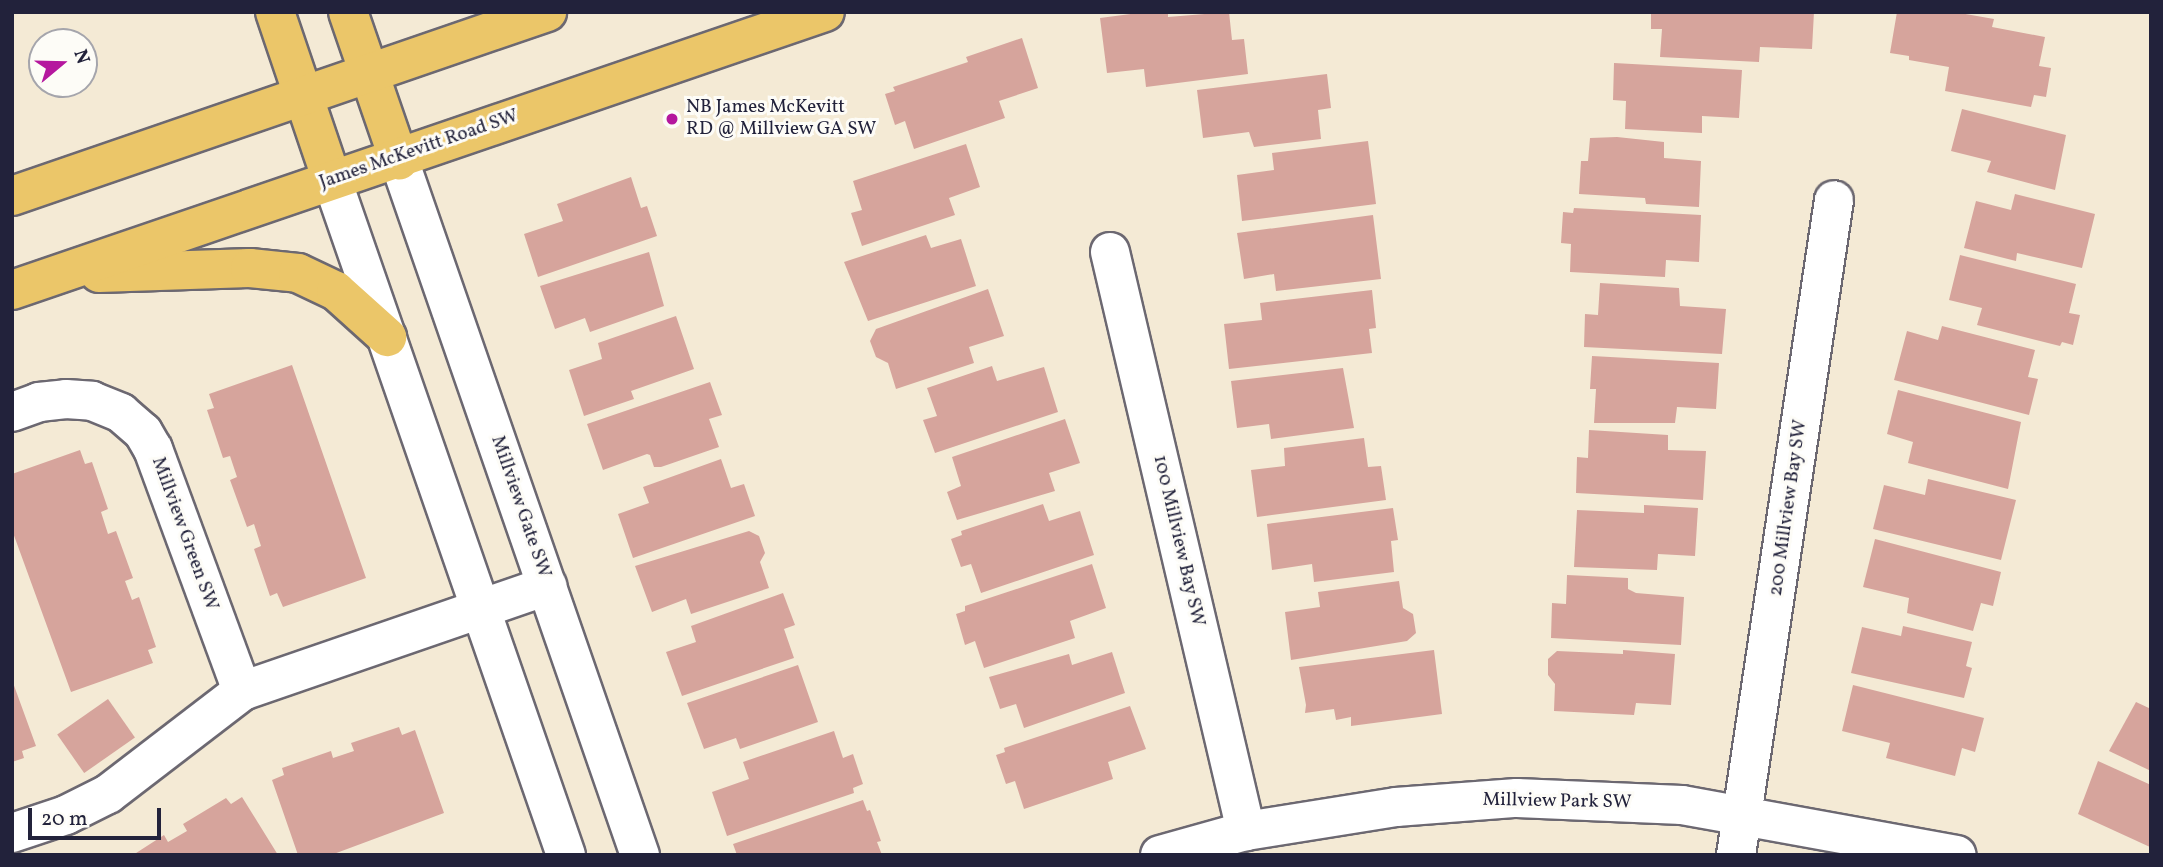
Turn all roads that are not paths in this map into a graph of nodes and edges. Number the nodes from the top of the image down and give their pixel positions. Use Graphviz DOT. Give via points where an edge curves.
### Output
graph roads {
  1 [pos="275,12"];
  2 [pos="348,12"];
  3 [pos="547,12"];
  4 [pos="825,12"];
  5 [pos="370,72"];
  6 [pos="303,96"];
  7 [pos="399,160"];
  8 [pos="332,180"];
  9 [pos="12,196"];
  10 [pos="1834,200"];
  11 [pos="1110,252"];
  12 [pos="59,274"];
  13 [pos="12,290"];
  14 [pos="387,337"];
  15 [pos="12,412"];
  16 [pos="547,586"];
  17 [pos="480,608"];
  18 [pos="242,691"];
  19 [pos="1744,816"];
  20 [pos="1246,831"];
  21 [pos="12,833"];
  22 [pos="566,855"];
  23 [pos="640,855"];
  24 [pos="1160,855"];
  25 [pos="1737,855"];
  26 [pos="1956,855"];
  1 -- 6 [label="main road"];
  2 -- 5 [label="main road"];
  3 -- 5 [label="main road"];
  4 -- 7 [label="main road, James McKevitt Road SW"];
  5 -- 6 [label="main road"];
  5 -- 7 [label="main road"];
  6 -- 8 [label="main road"];
  6 -- 9 [label="main road"];
  7 -- 8 [label="main road, James McKevitt Road SW"];
  7 -- 16 [label="street, Millview Gate SW"];
  8 -- 12 [label="main road, James McKevitt Road SW"];
  8 -- 14 [label="street"];
  10 -- 19 [label="street, 200 Millview Bay SW"];
  11 -- 20 [label="street, 100 Millview Bay SW"];
  12 -- 13 [label="main road, James McKevitt Road SW"];
  12 -- 14 [label="main road" via="250,268 298,273 336,291"];
  14 -- 17 [label="street"];
  15 -- 18 [label="street, Millview Green SW" via="39,402 92,401 121,413 143,432"];
  16 -- 17 [label="street"];
  16 -- 23 [label="street, Millview Gate SW"];
  17 -- 18 [label="street"];
  17 -- 22 [label="street"];
  18 -- 21 [label="street" via="108,794 66,815"];
  19 -- 20 [label="street, Millview Park SW" via="1682,805 1517,798 1396,807"];
  19 -- 25 [label="street, 200 Millview Bay SW"];
  19 -- 26 [label="street, Millview Park SW"];
  20 -- 24 [label="street, Millview Park SW"];
}
